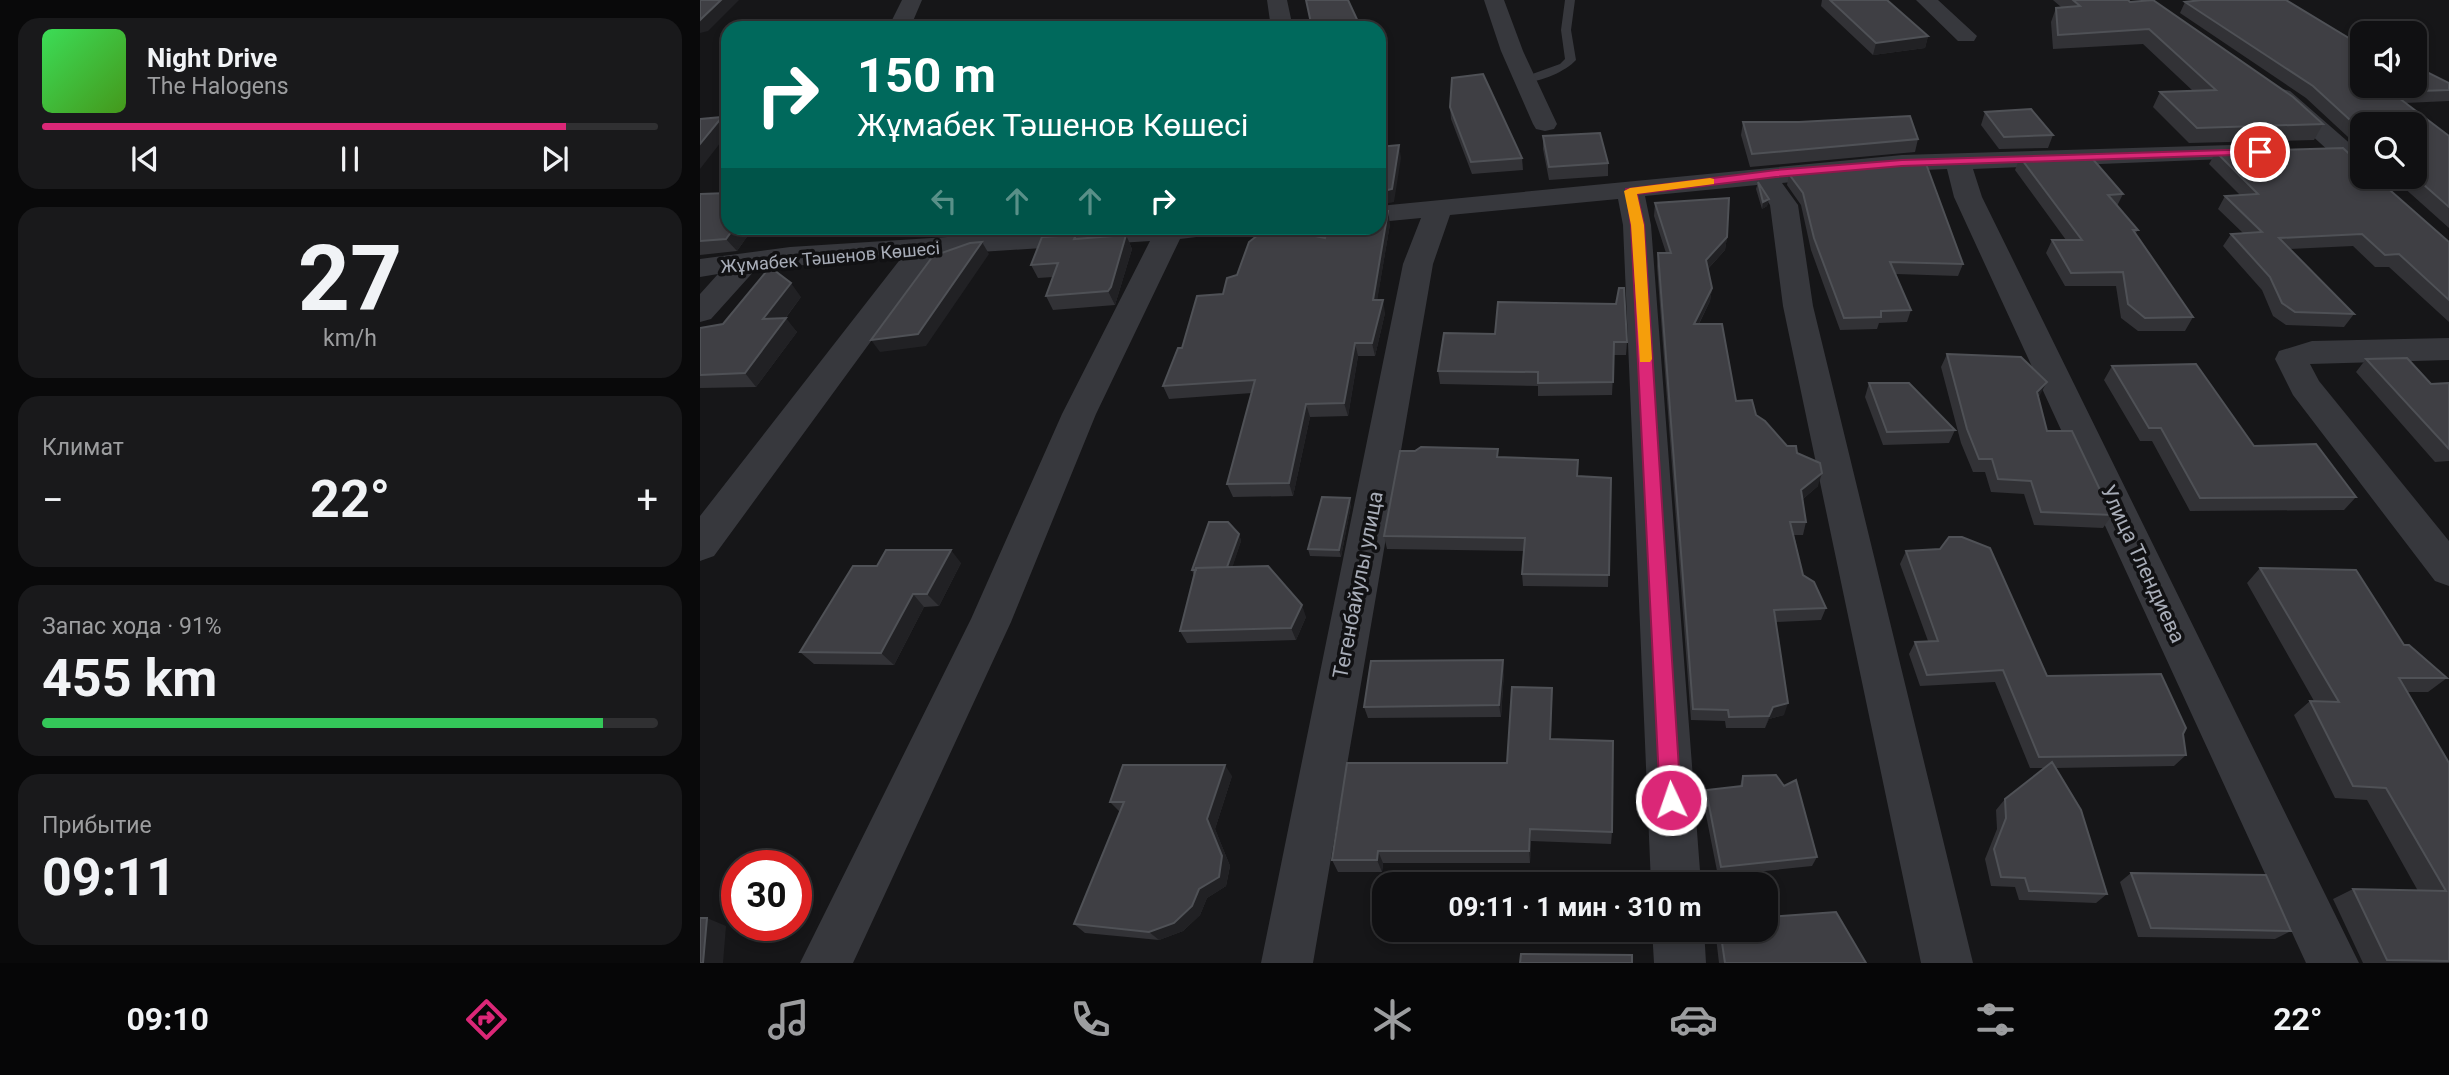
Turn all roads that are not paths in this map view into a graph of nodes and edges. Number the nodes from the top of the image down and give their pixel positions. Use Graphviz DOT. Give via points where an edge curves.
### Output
graph roads {
  1 [pos="912,0"];
  2 [pos="1277,0"];
  3 [pos="1494,0"];
  4 [pos="1570,0"];
  5 [pos="1926,0"];
  6 [pos="902,21"];
  7 [pos="1281,21"];
  8 [pos="1966,36"];
  9 [pos="1525,80"];
  10 [pos="2263,82"];
  11 [pos="1545,124"];
  12 [pos="2343,149"];
  13 [pos="2350,156"];
  14 [pos="1958,163"];
  15 [pos="1765,176"];
  16 [pos="1630,191"];
  17 [pos="1438,209"];
  18 [pos="1386,213"];
  19 [pos="800,235"];
  20 [pos="1111,235"];
  21 [pos="1167,235"];
  22 [pos="924,248"];
  23 [pos="790,256"];
  24 [pos="747,262"];
  25 [pos="700,268"];
  26 [pos="700,312"];
  27 [pos="2449,349"];
  28 [pos="700,545"];
  29 [pos="2449,570"];
  30 [pos="1675,872"];
  31 [pos="1679,942"];
  32 [pos="826,963"];
  33 [pos="1287,963"];
  34 [pos="1681,963"];
  35 [pos="1947,963"];
  36 [pos="2333,963"];
  1 -- 6 [label="street"];
  2 -- 7 [label="street"];
  3 -- 9 [label="street"];
  4 -- 9 [label="lane" via="1565,37 1571,60"];
  5 -- 8 [label="street"];
  9 -- 11 [label="street"];
  10 -- 12 [label="street"];
  12 -- 13 [label="street"];
  12 -- 14 [label="street"];
  14 -- 15 [label="street" via="1902,163"];
  14 -- 36 [label="street, Улица Тлендиева" via="1968,197"];
  15 -- 16 [label="street"];
  15 -- 35 [label="street" via="1784,205 1798,306"];
  16 -- 17 [label="street"];
  16 -- 30 [label="street" via="1637,225"];
  17 -- 18 [label="street"];
  17 -- 33 [label="street, Тегенбайулы улица" via="1418,264"];
  19 -- 23 [label="street"];
  20 -- 22 [label="street, Жұмабек Тәшенов Көшесі"];
  21 -- 32 [label="street" via="1079,415 990,622"];
  22 -- 23 [label="street, Жұмабек Тәшенов Көшесі"];
  22 -- 28 [label="street"];
  23 -- 24 [label="street, Жұмабек Тәшенов Көшесі"];
  24 -- 25 [label="street, Жұмабек Тәшенов Көшесі"];
  24 -- 26 [label="street"];
  27 -- 29 [label="street" via="2312,352 2291,359 2305,387"];
  31 -- 34 [label="street"];
}
